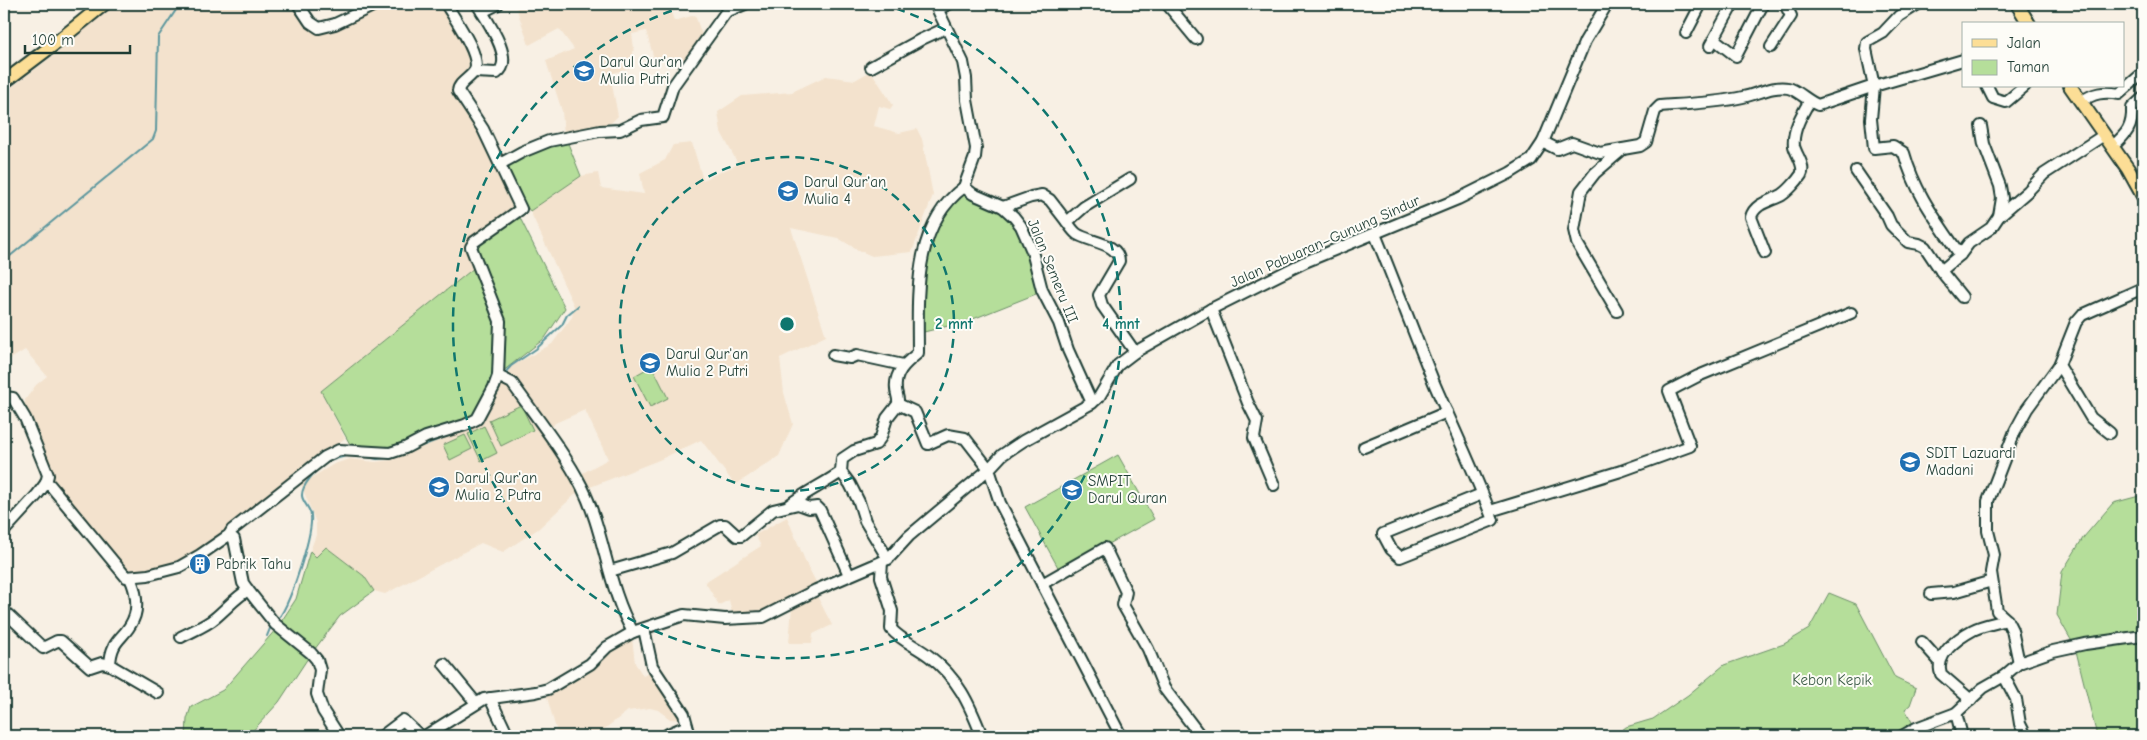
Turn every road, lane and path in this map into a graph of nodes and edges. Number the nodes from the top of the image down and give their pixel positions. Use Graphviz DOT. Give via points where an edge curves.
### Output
graph roads {
  1 [pos="104,4"];
  2 [pos="298,4"];
  3 [pos="377,4"];
  4 [pos="446,4"];
  5 [pos="498,4"];
  6 [pos="745,4"];
  7 [pos="949,4"];
  8 [pos="1167,4"];
  9 [pos="1607,4"];
  10 [pos="1701,4"];
  11 [pos="1733,4"];
  12 [pos="1763,4"];
  13 [pos="1785,4"];
  14 [pos="1918,4"];
  15 [pos="2017,4"];
  16 [pos="937,6"];
  17 [pos="480,8"];
  18 [pos="2028,22"];
  19 [pos="946,28"];
  20 [pos="1686,33"];
  21 [pos="1196,39"];
  22 [pos="1771,47"];
  23 [pos="1962,60"];
  24 [pos="871,67"];
  25 [pos="474,72"];
  26 [pos="2143,73"];
  27 [pos="4,82"];
  28 [pos="1874,86"];
  29 [pos="1988,88"];
  30 [pos="2023,88"];
  31 [pos="2071,88"];
  32 [pos="2119,94"];
  33 [pos="2143,98"];
  34 [pos="1809,102"];
  35 [pos="2081,102"];
  36 [pos="2132,108"];
  37 [pos="1981,126"];
  38 [pos="2104,135"];
  39 [pos="1543,142"];
  40 [pos="2112,147"];
  41 [pos="1624,148"];
  42 [pos="500,164"];
  43 [pos="1856,170"];
  44 [pos="1130,180"];
  45 [pos="964,187"];
  46 [pos="2143,196"];
  47 [pos="1004,207"];
  48 [pos="1999,216"];
  49 [pos="1067,222"];
  50 [pos="1375,234"];
  51 [pos="1765,253"];
  52 [pos="1960,256"];
  53 [pos="1941,271"];
  54 [pos="2143,288"];
  55 [pos="1962,297"];
  56 [pos="1211,309"];
  57 [pos="1617,311"];
  58 [pos="1851,313"];
  59 [pos="1135,352"];
  60 [pos="833,355"];
  61 [pos="903,365"];
  62 [pos="2059,365"];
  63 [pos="501,377"];
  64 [pos="4,398"];
  65 [pos="1092,403"];
  66 [pos="898,404"];
  67 [pos="1447,412"];
  68 [pos="2110,433"];
  69 [pos="1364,447"];
  70 [pos="989,468"];
  71 [pos="841,472"];
  72 [pos="46,483"];
  73 [pos="1274,485"];
  74 [pos="1482,494"];
  75 [pos="788,505"];
  76 [pos="1490,511"];
  77 [pos="4,532"];
  78 [pos="229,535"];
  79 [pos="885,561"];
  80 [pos="610,571"];
  81 [pos="849,575"];
  82 [pos="130,578"];
  83 [pos="1992,581"];
  84 [pos="1042,584"];
  85 [pos="248,590"];
  86 [pos="1931,594"];
  87 [pos="4,611"];
  88 [pos="2007,620"];
  89 [pos="644,629"];
  90 [pos="632,632"];
  91 [pos="2143,636"];
  92 [pos="181,637"];
  93 [pos="1922,642"];
  94 [pos="1940,662"];
  95 [pos="2019,663"];
  96 [pos="444,664"];
  97 [pos="110,665"];
  98 [pos="2004,676"];
  99 [pos="158,693"];
  100 [pos="490,698"];
  101 [pos="1971,700"];
  102 [pos="476,703"];
  103 [pos="1956,713"];
  104 [pos="688,731"];
  105 [pos="668,734"];
  106 [pos="339,736"];
  107 [pos="382,736"];
  108 [pos="420,736"];
  109 [pos="425,736"];
  110 [pos="508,736"];
  111 [pos="982,736"];
  112 [pos="1121,736"];
  113 [pos="1195,736"];
  114 [pos="1902,736"];
  115 [pos="1962,736"];
  116 [pos="2026,736"];
  1 -- 27 [label="main road"];
  2 -- 3 [label="street" via="310,22 319,28 336,24"];
  4 -- 25 [label="street" via="475,55"];
  5 -- 17 [label="street"];
  6 -- 42 [label="street" via="726,12 721,18 673,86 663,116 641,120 620,130 549,141"];
  7 -- 16 [label="street"];
  8 -- 21 [label="street"];
  9 -- 39 [label="street, Jalan Pabuaran–Gunung Sindur" via="1585,41"];
  10 -- 20 [label="street"];
  11 -- 12 [label="street" via="1712,43 1736,56"];
  13 -- 22 [label="street" via="1791,16"];
  14 -- 28 [label="street" via="1867,42"];
  15 -- 18 [label="main road"];
  16 -- 19 [label="street"];
  17 -- 25 [label="street" via="501,48 504,63 497,74"];
  19 -- 24 [label="street"];
  19 -- 45 [label="street" via="963,62 976,148"];
  23 -- 28 [label="street"];
  25 -- 42 [label="street" via="458,87 458,91 476,115"];
  26 -- 32 [label="street"];
  28 -- 34 [label="street" via="1833,101"];
  28 -- 52 [label="street" via="1871,119 1874,148 1893,146 1904,152 1919,194"];
  29 -- 30 [label="street" via="1993,98 2006,102"];
  31 -- 35 [label="main road"];
  32 -- 35 [label="street" via="2107,91 2090,95"];
  32 -- 36 [label="street"];
  33 -- 36 [label="street"];
  34 -- 41 [label="street" via="1790,88 1782,87 1708,103 1660,106 1655,111 1646,142"];
  34 -- 51 [label="street" via="1799,121 1794,141 1803,169 1801,175 1784,194 1759,205 1752,212"];
  35 -- 38 [label="main road"];
  36 -- 40 [label="street" via="2133,121"];
  37 -- 48 [label="street" via="1984,144 2000,186"];
  38 -- 40 [label="main road"];
  38 -- 48 [label="street" via="2044,174"];
  39 -- 41 [label="street" via="1557,149 1575,143 1600,153"];
  39 -- 50 [label="street, Jalan Pabuaran–Gunung Sindur" via="1530,160 1510,173"];
  40 -- 46 [label="main road"];
  41 -- 57 [label="street" via="1581,191 1574,230 1577,244"];
  42 -- 63 [label="street" via="521,209 471,247 500,321"];
  43 -- 53 [label="street" via="1892,225 1908,242 1924,247"];
  44 -- 49 [label="street" via="1084,207"];
  45 -- 47 [label="street, Jalan Semeru III"];
  45 -- 61 [label="street" via="936,216 927,238 918,280 918,354"];
  47 -- 49 [label="street" via="1042,195"];
  47 -- 65 [label="street, Jalan Semeru III" via="1026,238 1042,290 1059,322"];
  48 -- 52 [label="street" via="1991,228 1969,243"];
  49 -- 59 [label="street" via="1075,233 1111,247 1119,256 1099,295 1102,305"];
  50 -- 56 [label="street, Jalan Pabuaran–Gunung Sindur" via="1305,262"];
  50 -- 67 [label="street"];
  52 -- 53 [label="street"];
  53 -- 55 [label="street"];
  54 -- 62 [label="street" via="2082,315 2076,322"];
  56 -- 59 [label="street, Jalan Pabuaran–Gunung Sindur"];
  56 -- 73 [label="street" via="1258,421 1254,438"];
  58 -- 76 [label="street" via="1669,391 1690,446"];
  59 -- 65 [label="street, Jalan Pabuaran–Gunung Sindur" via="1118,365 1099,398"];
  60 -- 61 [label="street" via="850,358 857,355"];
  61 -- 66 [label="street" via="896,388"];
  62 -- 68 [label="street" via="2091,418"];
  62 -- 83 [label="street" via="2015,430 1988,501 1988,531 1994,555"];
  63 -- 78 [label="street" via="477,419 465,426 426,437 390,453 339,450 325,457"];
  63 -- 80 [label="street" via="512,383 582,486 600,532"];
  64 -- 72 [label="street" via="13,398 25,418 48,476"];
  65 -- 70 [label="street, Jalan Pabuaran–Gunung Sindur" via="1022,440"];
  66 -- 70 [label="street" via="915,412 928,444 948,436 965,438"];
  66 -- 71 [label="street" via="887,418 876,444 842,459"];
  67 -- 69 [label="street"];
  67 -- 74 [label="street"];
  70 -- 79 [label="street, Jalan Pabuaran–Gunung Sindur"];
  70 -- 84 [label="street" via="1000,503"];
  71 -- 75 [label="street"];
  71 -- 79 [label="street" via="859,502"];
  72 -- 77 [label="street"];
  72 -- 82 [label="street" via="121,572"];
  74 -- 76 [label="street"];
  74 -- 76 [label="street" via="1383,534 1391,549 1400,556 1493,520"];
  75 -- 80 [label="street" via="773,510 742,536 720,525 672,553"];
  75 -- 81 [label="street" via="817,507"];
  78 -- 82 [label="street" via="179,567"];
  78 -- 85 [label="street" via="234,539 243,582"];
  79 -- 81 [label="street, Jalan Pabuaran–Gunung Sindur"];
  79 -- 111 [label="street" via="881,577 892,611 891,628 957,682"];
  80 -- 90 [label="street" via="619,604"];
  81 -- 89 [label="street, Jalan Pabuaran–Gunung Sindur" via="763,618 725,619 684,614"];
  82 -- 97 [label="street" via="134,588 135,612 132,622 114,644"];
  83 -- 86 [label="street" via="1954,592"];
  83 -- 88 [label="street" via="1997,611"];
  84 -- 112 [label="street"];
  84 -- 113 [label="street" via="1105,548 1126,592 1123,605 1148,648 1164,688 1198,734"];
  85 -- 92 [label="street" via="215,618"];
  85 -- 106 [label="street" via="274,623 317,660 320,667 317,694 323,711"];
  87 -- 97 [label="street" via="43,648 61,642 90,667 102,663"];
  88 -- 94 [label="street" via="1973,630 1946,650"];
  88 -- 95 [label="street"];
  89 -- 90 [label="street, Jalan Pabuaran–Gunung Sindur"];
  89 -- 104 [label="street" via="652,666 684,714"];
  90 -- 100 [label="street, Jalan Pabuaran–Gunung Sindur" via="612,643 590,664 548,689"];
  91 -- 95 [label="street" via="2085,644"];
  93 -- 94 [label="street"];
  94 -- 101 [label="street" via="1941,674"];
  95 -- 98 [label="street"];
  96 -- 102 [label="street"];
  97 -- 99 [label="street"];
  98 -- 101 [label="street" via="1982,688"];
  98 -- 116 [label="street" via="2016,699 2020,724"];
  100 -- 102 [label="street, Jalan Pabuaran–Gunung Sindur"];
  100 -- 110 [label="street"];
  101 -- 103 [label="street"];
  102 -- 109 [label="street, Jalan Pabuaran–Gunung Sindur"];
  103 -- 114 [label="street"];
  103 -- 115 [label="street"];
  104 -- 105 [label="street"];
  107 -- 108 [label="street" via="403,720"];
}
